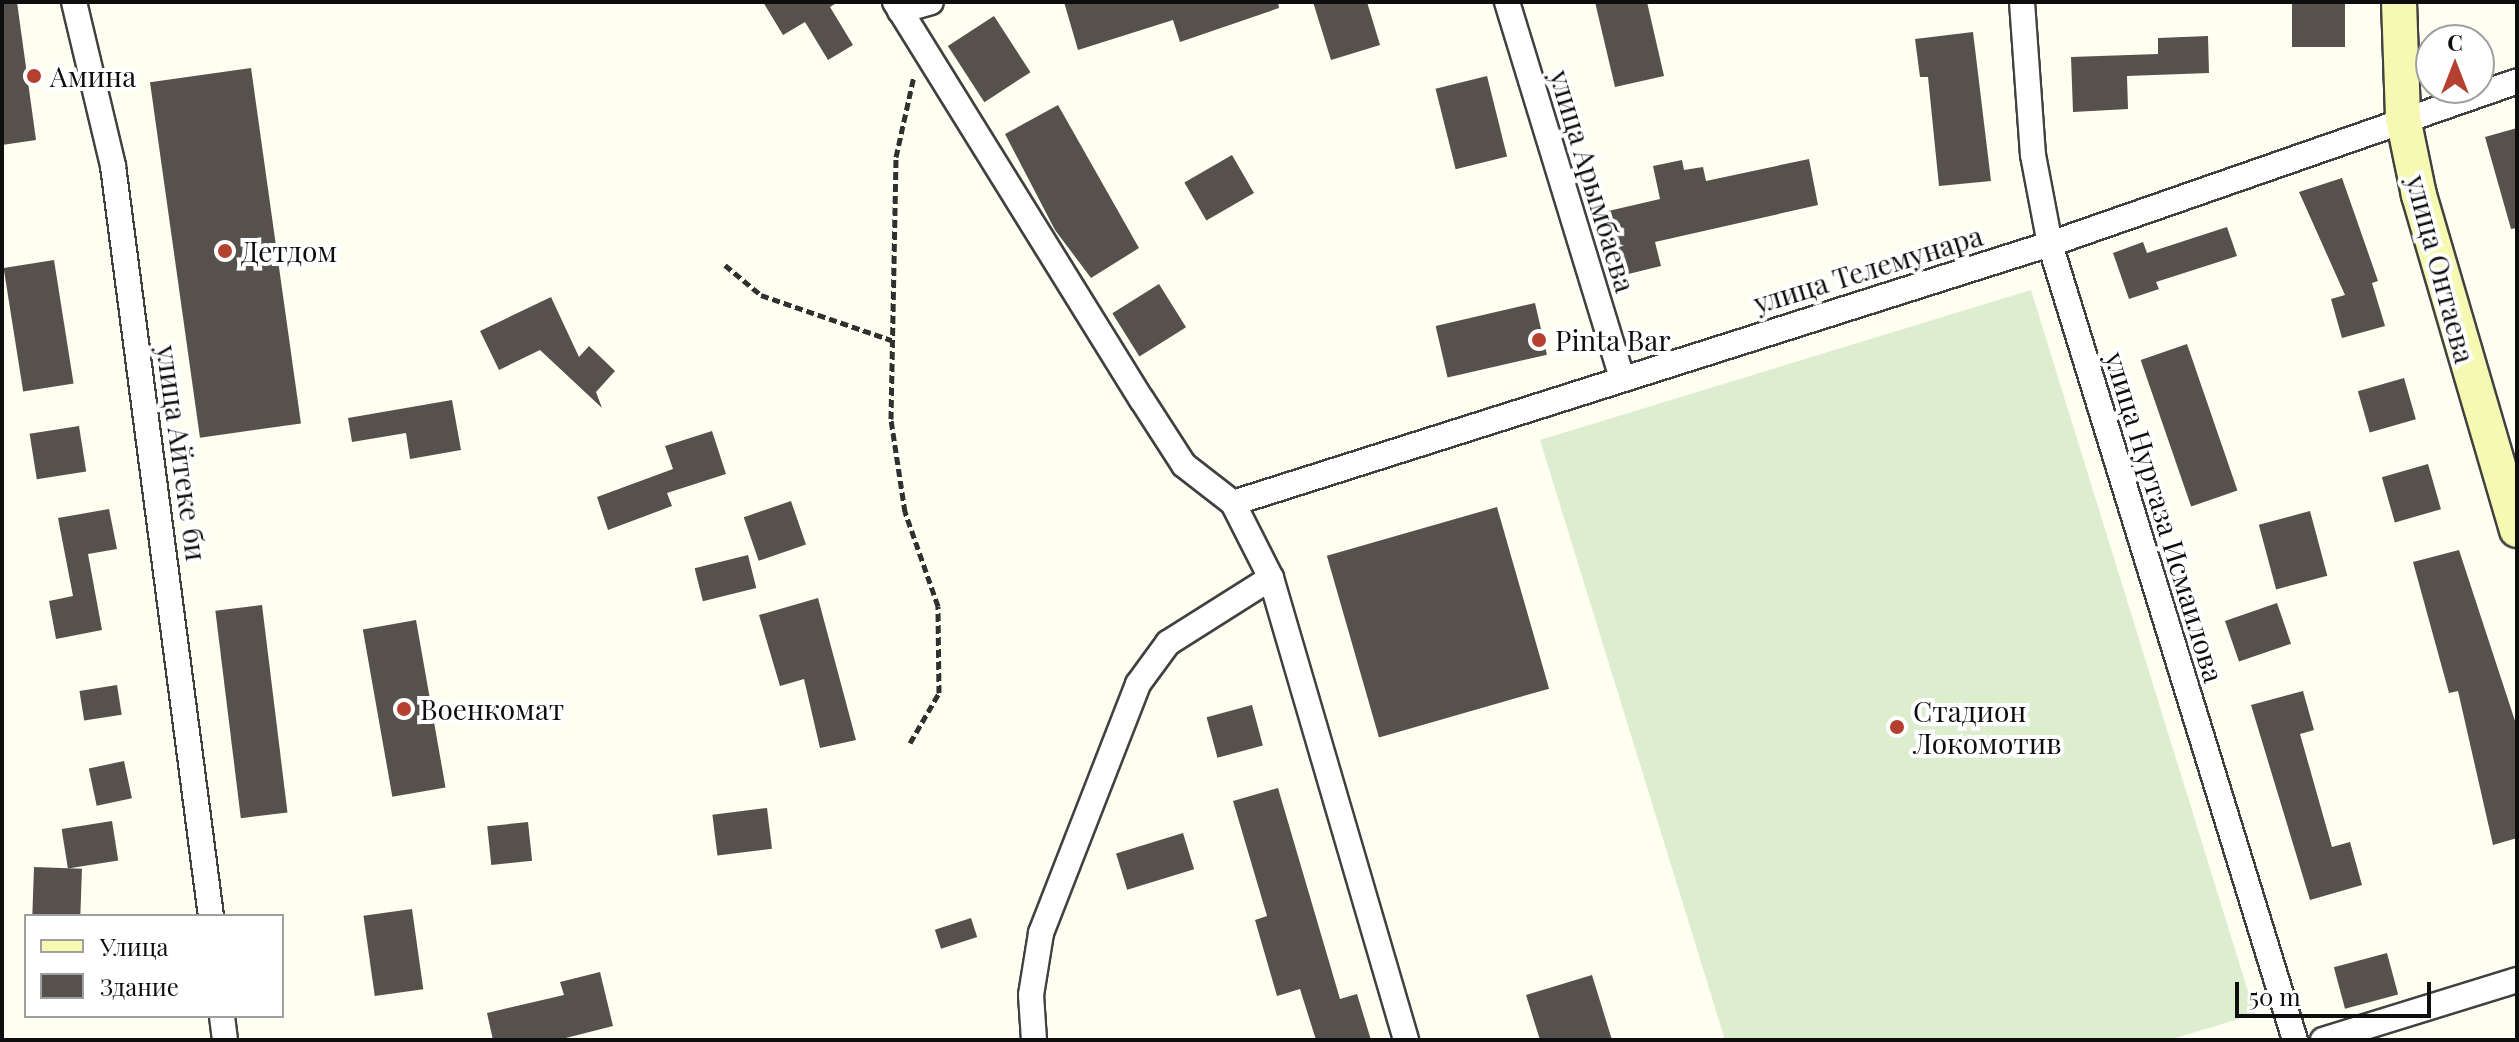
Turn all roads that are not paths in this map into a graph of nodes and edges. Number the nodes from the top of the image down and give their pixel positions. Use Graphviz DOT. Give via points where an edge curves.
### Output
graph roads {
  1 [pos="74,2"];
  2 [pos="931,2"];
  3 [pos="1507,2"];
  4 [pos="2022,2"];
  5 [pos="2399,2"];
  6 [pos="898,6"];
  7 [pos="2517,81"];
  8 [pos="2403,118"];
  9 [pos="2050,244"];
  10 [pos="1622,377"];
  11 [pos="1233,503"];
  12 [pos="2517,530"];
  13 [pos="1271,578"];
  14 [pos="211,914"];
  15 [pos="2517,980"];
  16 [pos="222,1018"];
  17 [pos="225,1040"];
  18 [pos="1034,1040"];
  19 [pos="1406,1040"];
  20 [pos="2295,1040"];
  21 [pos="2323,1040"];
  1 -- 14 [label="street, улица Айтеке би" via="113,166"];
  2 -- 6 [label="street"];
  3 -- 10 [label="street, улица Арымбаева"];
  4 -- 9 [label="street, улица Нуртаза Исмаилова" via="2033,155"];
  5 -- 8 [label="main road, улица Онтаева"];
  6 -- 11 [label="street" via="1184,465"];
  7 -- 8 [label="street, улица Телемунара"];
  8 -- 9 [label="street, улица Телемунара"];
  8 -- 12 [label="main road, улица Онтаева" via="2449,312"];
  9 -- 10 [label="street, улица Телемунара"];
  9 -- 20 [label="street, улица Нуртаза Исмаилова"];
  10 -- 11 [label="street, улица Телемунара"];
  11 -- 13 [label="street"];
  13 -- 18 [label="street" via="1168,643 1138,684 1041,933 1031,995"];
  13 -- 19 [label="street"];
  15 -- 21 [label="street"];
  16 -- 17 [label="street"];
}
